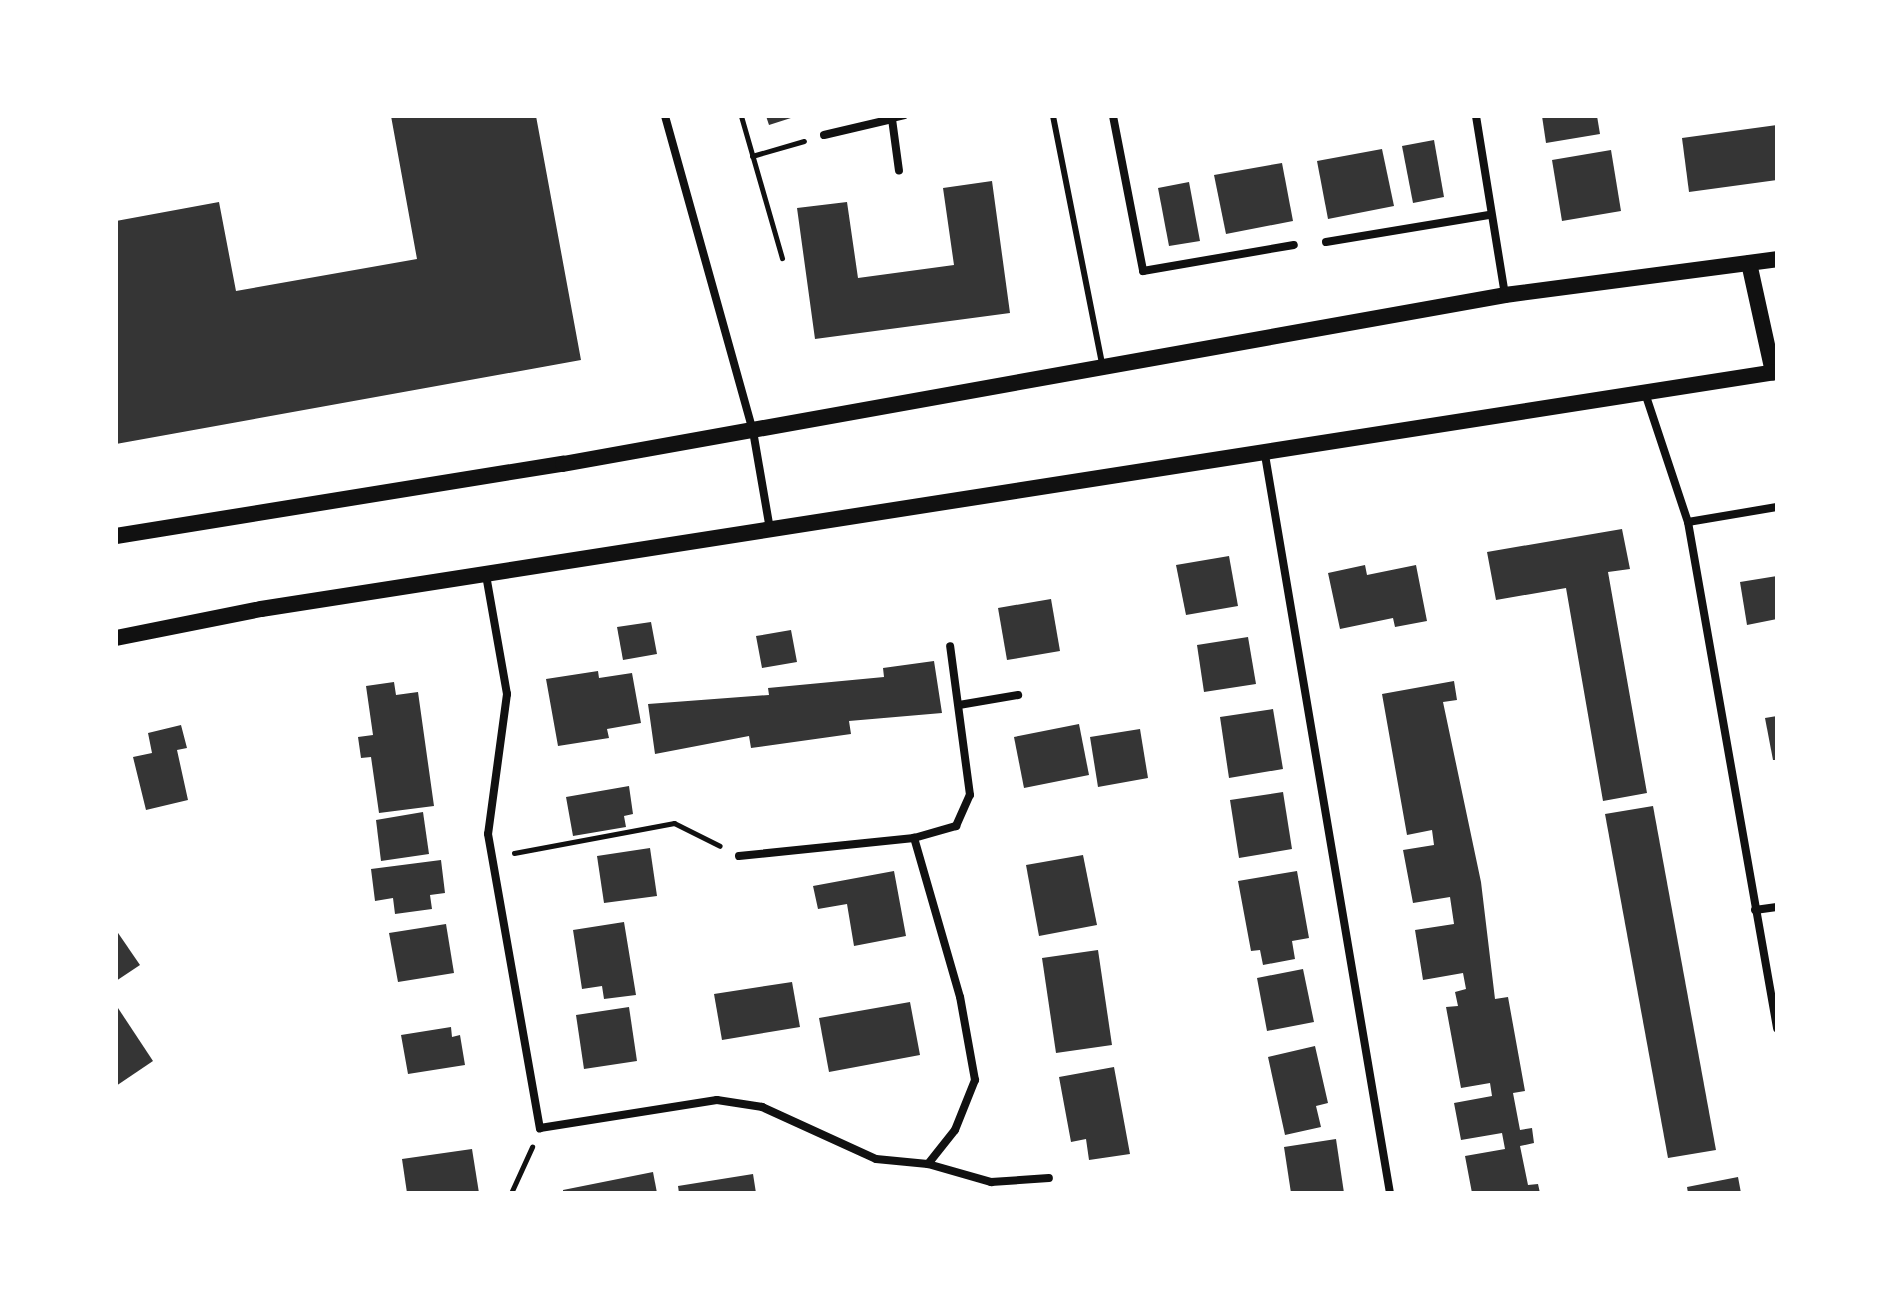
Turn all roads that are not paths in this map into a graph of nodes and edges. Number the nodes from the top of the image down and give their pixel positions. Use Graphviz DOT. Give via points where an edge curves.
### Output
graph roads {
  1 [pos="665,116"];
  2 [pos="905,116"];
  3 [pos="1053,116"];
  4 [pos="1113,116"];
  5 [pos="1476,116"];
  6 [pos="892,117"];
  7 [pos="824,135"];
  8 [pos="899,171"];
  9 [pos="1489,215"];
  10 [pos="1326,242"];
  11 [pos="1294,245"];
  12 [pos="1777,259"];
  13 [pos="1749,263"];
  14 [pos="1505,295"];
  15 [pos="1103,368"];
  16 [pos="1775,372"];
  17 [pos="1645,392"];
  18 [pos="753,431"];
  19 [pos="1264,449"];
  20 [pos="1777,507"];
  21 [pos="1688,522"];
  22 [pos="770,529"];
  23 [pos="116,536"];
  24 [pos="486,575"];
  25 [pos="116,638"];
  26 [pos="950,646"];
  27 [pos="1018,695"];
  28 [pos="959,705"];
  29 [pos="914,838"];
  30 [pos="739,856"];
  31 [pos="1777,907"];
  32 [pos="1755,910"];
  33 [pos="1777,1028"];
  34 [pos="928,1164"];
  35 [pos="1049,1178"];
  36 [pos="1390,1193"];
  1 -- 18 [label="street"];
  2 -- 6 [label="lane"];
  3 -- 15 [label="lane"];
  4 -- 11 [label="street" via="1143,271"];
  5 -- 9 [label="street"];
  6 -- 7 [label="street"];
  6 -- 8 [label="street"];
  9 -- 10 [label="street"];
  9 -- 14 [label="street"];
  12 -- 13 [label="main road"];
  13 -- 14 [label="main road"];
  13 -- 16 [label="main road"];
  14 -- 15 [label="main road"];
  15 -- 18 [label="main road"];
  16 -- 17 [label="main road"];
  17 -- 19 [label="main road"];
  17 -- 21 [label="street"];
  18 -- 22 [label="street"];
  18 -- 23 [label="main road"];
  19 -- 22 [label="main road"];
  19 -- 36 [label="street"];
  20 -- 21 [label="street"];
  21 -- 32 [label="street"];
  22 -- 24 [label="main road"];
  24 -- 25 [label="main road"];
  24 -- 34 [label="street" via="507,694 488,834 540,1128 717,1100 762,1107 876,1159"];
  26 -- 28 [label="street"];
  27 -- 28 [label="street"];
  28 -- 29 [label="street" via="970,795 956,826"];
  29 -- 30 [label="street"];
  29 -- 34 [label="street" via="960,997 975,1080 955,1130"];
  31 -- 32 [label="street"];
  32 -- 33 [label="street"];
  34 -- 35 [label="street" via="991,1182"];
}
